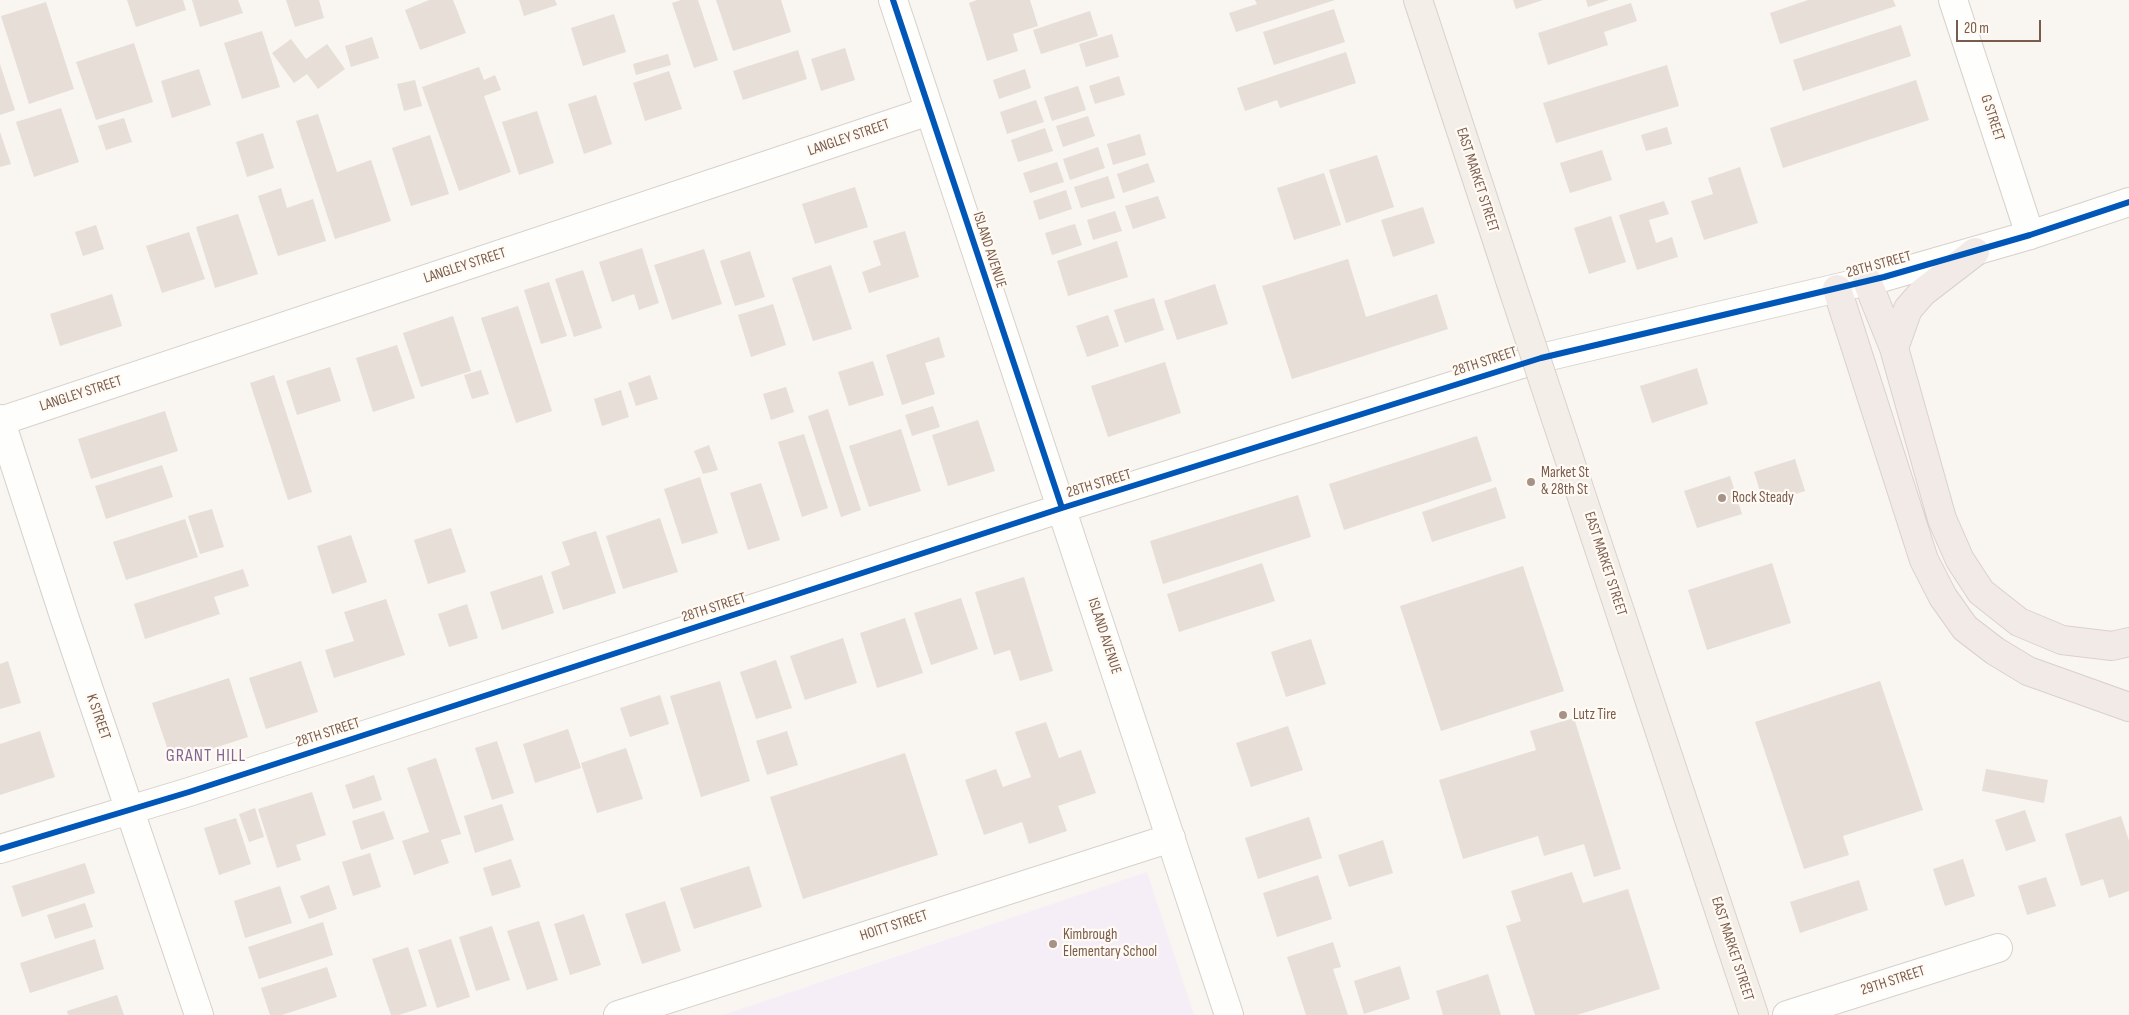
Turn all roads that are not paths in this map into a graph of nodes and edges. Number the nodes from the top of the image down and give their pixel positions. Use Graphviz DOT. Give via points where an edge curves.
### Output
graph roads {
  1 [pos="893,0"];
  2 [pos="1418,0"];
  3 [pos="1953,0"];
  4 [pos="930,111"];
  5 [pos="2129,202"];
  6 [pos="2030,235"];
  7 [pos="1975,252"];
  8 [pos="1867,281"];
  9 [pos="1837,289"];
  10 [pos="1894,348"];
  11 [pos="0,420"];
  12 [pos="1062,508"];
  13 [pos="2129,642"];
  14 [pos="2129,707"];
  15 [pos="131,810"];
  16 [pos="1171,838"];
  17 [pos="0,849"];
  18 [pos="1998,948"];
  19 [pos="199,1015"];
  20 [pos="618,1015"];
  21 [pos="1229,1015"];
  22 [pos="1754,1015"];
  23 [pos="1787,1015"];
  1 -- 4 [label="street, ISLAND AVENUE"];
  2 -- 22 [label="main road, EAST MARKET STREET, bridge"];
  3 -- 6 [label="street, G STREET"];
  4 -- 11 [label="street, LANGLEY STREET"];
  4 -- 12 [label="street, ISLAND AVENUE"];
  5 -- 6 [label="street, 28TH STREET"];
  6 -- 7 [label="street, 28TH STREET"];
  7 -- 8 [label="street, 28TH STREET"];
  7 -- 10 [label="highway" via="1922,292 1908,309"];
  8 -- 9 [label="street, 28TH STREET"];
  8 -- 10 [label="highway"];
  9 -- 12 [label="street, 28TH STREET" via="1541,358"];
  9 -- 14 [label="highway" via="1924,560 1965,628 2028,671"];
  10 -- 13 [label="highway" via="1942,519 1960,560 1981,592 2019,622 2062,640 2112,646"];
  11 -- 15 [label="street, K STREET"];
  12 -- 15 [label="street, 28TH STREET"];
  12 -- 16 [label="street, ISLAND AVENUE"];
  15 -- 17 [label="street, 28TH STREET"];
  15 -- 19 [label="street, K STREET"];
  16 -- 20 [label="street, HOITT STREET"];
  16 -- 21 [label="street, ISLAND AVENUE"];
  18 -- 23 [label="street, 29TH STREET"];
}
